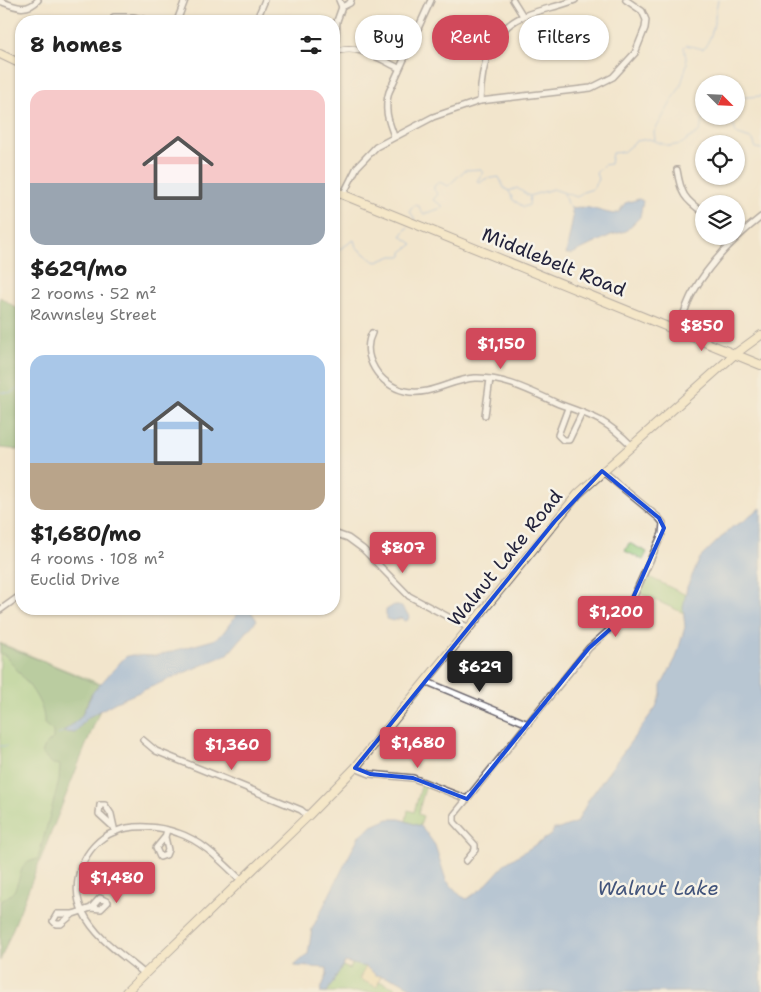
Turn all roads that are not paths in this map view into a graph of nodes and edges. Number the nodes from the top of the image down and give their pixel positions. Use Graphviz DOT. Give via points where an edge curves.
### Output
graph roads {
  1 [pos="38,0"];
  2 [pos="185,0"];
  3 [pos="265,0"];
  4 [pos="339,0"];
  5 [pos="351,0"];
  6 [pos="431,0"];
  7 [pos="513,0"];
  8 [pos="575,0"];
  9 [pos="626,0"];
  10 [pos="0,1"];
  11 [pos="342,7"];
  12 [pos="180,15"];
  13 [pos="259,15"];
  14 [pos="339,15"];
  15 [pos="522,15"];
  16 [pos="528,15"];
  17 [pos="519,19"];
  18 [pos="340,52"];
  19 [pos="0,54"];
  20 [pos="15,61"];
  21 [pos="399,68"];
  22 [pos="480,100"];
  23 [pos="394,136"];
  24 [pos="677,170"];
  25 [pos="340,193"];
  26 [pos="344,195"];
  27 [pos="695,206"];
  28 [pos="761,217"];
  29 [pos="745,228"];
  30 [pos="729,245"];
  31 [pos="677,330"];
  32 [pos="372,333"];
  33 [pos="761,335"];
  34 [pos="735,354"];
  35 [pos="761,364"];
  36 [pos="490,379"];
  37 [pos="568,408"];
  38 [pos="582,414"];
  39 [pos="486,415"];
  40 [pos="631,445"];
  41 [pos="602,471"];
  42 [pos="340,535"];
  43 [pos="15,599"];
  44 [pos="0,610"];
  45 [pos="469,628"];
  46 [pos="425,681"];
  47 [pos="528,724"];
  48 [pos="143,740"];
  49 [pos="355,768"];
  50 [pos="467,799"];
  51 [pos="308,816"];
  52 [pos="112,826"];
  53 [pos="166,830"];
  54 [pos="115,832"];
  55 [pos="165,837"];
  56 [pos="466,861"];
  57 [pos="242,880"];
  58 [pos="91,908"];
  59 [pos="82,911"];
  60 [pos="73,914"];
  61 [pos="145,974"];
  62 [pos="126,992"];
  1 -- 10 [label="street" via="23,8"];
  2 -- 12 [label="street"];
  3 -- 13 [label="street"];
  4 -- 11 [label="street"];
  5 -- 11 [label="street"];
  6 -- 21 [label="street"];
  7 -- 15 [label="street"];
  8 -- 16 [label="street" via="552,10"];
  9 -- 22 [label="street" via="642,12 646,28 635,53 613,76 591,88"];
  11 -- 14 [label="street"];
  17 -- 22 [label="street" via="490,48 480,75"];
  18 -- 21 [label="street" via="362,51"];
  19 -- 20 [label="street"];
  21 -- 23 [label="street" via="386,104 387,119"];
  22 -- 23 [label="street"];
  23 -- 26 [label="street" via="362,160"];
  24 -- 27 [label="street" via="681,192"];
  25 -- 26 [label="street, Middlebelt Road"];
  26 -- 31 [label="street, Middlebelt Road"];
  28 -- 29 [label="street"];
  30 -- 31 [label="street" via="692,294"];
  31 -- 34 [label="street, Middlebelt Road"];
  32 -- 36 [label="street" via="367,342 369,359 389,384 405,392 432,390 474,378"];
  33 -- 34 [label="street, Walnut Lake Road"];
  34 -- 35 [label="street, Middlebelt Road"];
  34 -- 40 [label="street, Walnut Lake Road"];
  36 -- 37 [label="street" via="524,388"];
  36 -- 39 [label="street"];
  37 -- 38 [label="street"];
  37 -- 38 [label="street" via="558,435 563,440 569,440"];
  38 -- 40 [label="street" via="601,421"];
  40 -- 41 [label="street, Walnut Lake Road"];
  41 -- 45 [label="street, Walnut Lake Road" via="554,521"];
  41 -- 47 [label="street" via="659,518 663,523 662,534 625,616 589,648"];
  42 -- 45 [label="street" via="363,548 409,596"];
  43 -- 44 [label="street"];
  45 -- 46 [label="street, Walnut Lake Road"];
  46 -- 47 [label="street"];
  46 -- 49 [label="street, Walnut Lake Road"];
  47 -- 50 [label="street"];
  48 -- 51 [label="street" via="156,751 301,810"];
  49 -- 50 [label="street" via="377,775 413,778"];
  49 -- 51 [label="street, Walnut Lake Road"];
  50 -- 56 [label="street" via="454,818 475,845"];
  51 -- 57 [label="street, Walnut Lake Road"];
  52 -- 54 [label="street"];
  53 -- 54 [label="street" via="150,827"];
  53 -- 55 [label="street"];
  53 -- 57 [label="street" via="195,842"];
  54 -- 59 [label="street" via="96,845 81,868 77,892"];
  57 -- 61 [label="street, Walnut Lake Road"];
  58 -- 59 [label="street"];
  59 -- 60 [label="street"];
  59 -- 61 [label="street" via="95,930"];
  61 -- 62 [label="street, Walnut Lake Road"];
}
